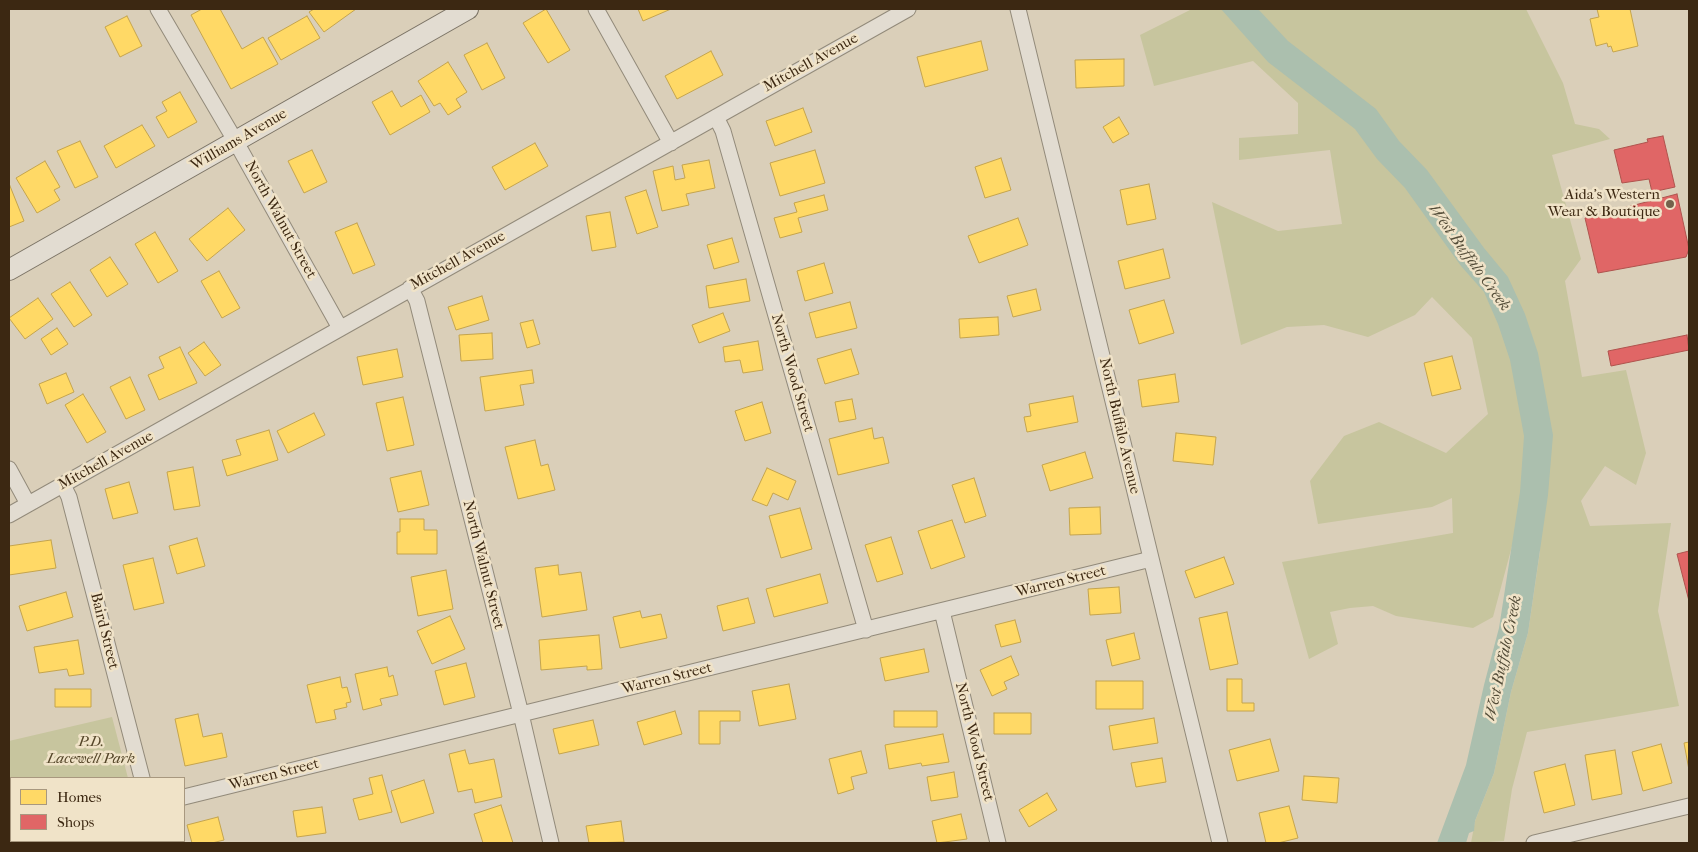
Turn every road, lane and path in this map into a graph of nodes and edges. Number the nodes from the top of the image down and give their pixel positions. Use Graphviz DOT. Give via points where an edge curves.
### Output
graph roads {
  1 [pos="158,9"];
  2 [pos="468,9"];
  3 [pos="596,9"];
  4 [pos="908,9"];
  5 [pos="1018,9"];
  6 [pos="716,117"];
  7 [pos="236,142"];
  8 [pos="671,143"];
  9 [pos="9,270"];
  10 [pos="410,288"];
  11 [pos="340,328"];
  12 [pos="9,469"];
  13 [pos="63,485"];
  14 [pos="28,504"];
  15 [pos="9,515"];
  16 [pos="1151,560"];
  17 [pos="942,612"];
  18 [pos="866,630"];
  19 [pos="521,714"];
  20 [pos="142,777"];
  21 [pos="185,797"];
  22 [pos="1689,806"];
  23 [pos="551,843"];
  24 [pos="998,843"];
  25 [pos="1220,843"];
  26 [pos="1534,843"];
  1 -- 7 [label="street, North Walnut Street"];
  2 -- 7 [label="street, Williams Avenue"];
  3 -- 8 [label="street"];
  4 -- 6 [label="street, Mitchell Avenue"];
  5 -- 16 [label="street, North Buffalo Avenue"];
  6 -- 8 [label="street, Mitchell Avenue"];
  6 -- 18 [label="street, North Wood Street" via="723,131"];
  7 -- 9 [label="street, Williams Avenue"];
  7 -- 11 [label="street, North Walnut Street"];
  8 -- 10 [label="street, Mitchell Avenue"];
  10 -- 11 [label="street, Mitchell Avenue"];
  10 -- 19 [label="street, North Walnut Street" via="417,301"];
  11 -- 13 [label="street, Mitchell Avenue"];
  12 -- 14 [label="street"];
  13 -- 14 [label="street, Mitchell Avenue"];
  13 -- 20 [label="street, Baird Street" via="69,497"];
  14 -- 15 [label="street, Mitchell Avenue"];
  16 -- 17 [label="street, Warren Street"];
  16 -- 25 [label="street, North Buffalo Avenue"];
  17 -- 18 [label="street, Warren Street"];
  17 -- 24 [label="street, North Wood Street"];
  18 -- 19 [label="street, Warren Street"];
  19 -- 21 [label="street, Warren Street"];
  19 -- 23 [label="street, North Walnut Street"];
  22 -- 26 [label="street"];
}
